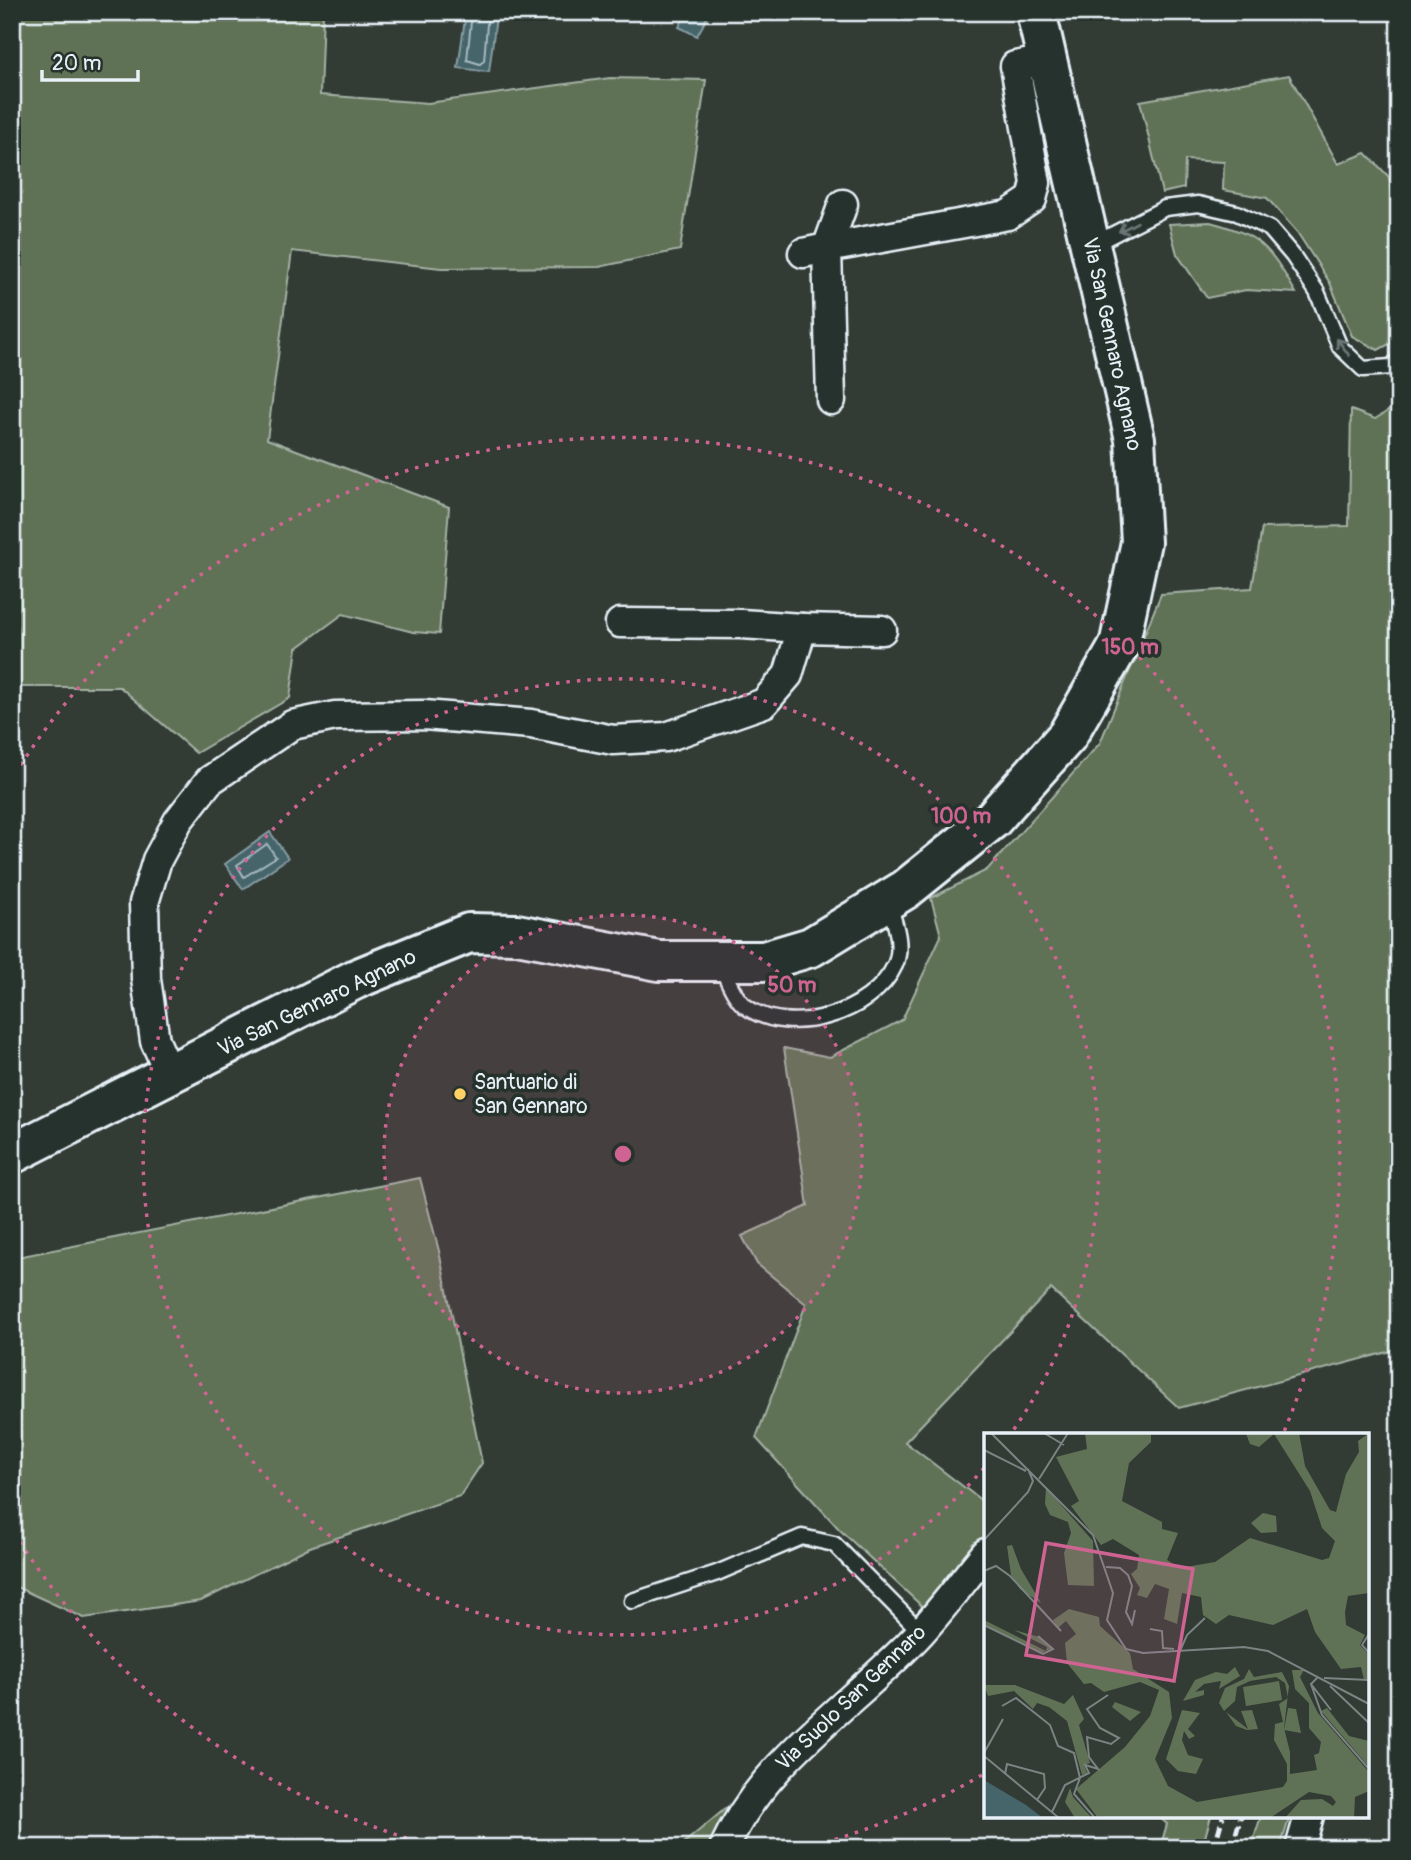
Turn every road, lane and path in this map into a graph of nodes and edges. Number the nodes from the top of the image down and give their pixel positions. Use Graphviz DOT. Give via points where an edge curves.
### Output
graph roads {
  1 [pos="1036,12"];
  2 [pos="1047,60"];
  3 [pos="843,204"];
  4 [pos="1092,245"];
  5 [pos="815,251"];
  6 [pos="1399,360"];
  7 [pos="831,400"];
  8 [pos="620,623"];
  9 [pos="802,628"];
  10 [pos="882,630"];
  11 [pos="887,900"];
  12 [pos="718,961"];
  13 [pos="170,1074"];
  14 [pos="12,1154"];
  15 [pos="984,1555"];
  16 [pos="632,1601"];
  17 [pos="921,1632"];
  18 [pos="1308,1818"];
  19 [pos="724,1848"];
  20 [pos="1300,1848"];
  1 -- 2 [label="main road, Via San Gennaro Agnano"];
  2 -- 4 [label="main road, Via San Gennaro Agnano"];
  2 -- 5 [label="street" via="1015,66 1036,183 1032,199 1008,215"];
  3 -- 5 [label="street"];
  6 -- 4 [label="lane, one-way" via="1391,367 1363,369 1340,347 1317,292 1293,256 1270,229 1237,213 1198,204 1165,208"];
  4 -- 11 [label="main road, Via San Gennaro Agnano" via="1135,439 1141,542 1119,646 1067,736 993,819"];
  5 -- 7 [label="street"];
  8 -- 9 [label="street"];
  9 -- 10 [label="street"];
  9 -- 13 [label="street" via="788,675 764,703 666,737 613,740 531,724 424,715 335,716 292,725 209,781 178,821 157,860 144,903 146,979 155,1041"];
  11 -- 12 [label="main road, Via San Gennaro Agnano" via="811,947 764,961"];
  11 -- 12 [label="lane" via="898,930 896,963 880,989 850,1010 808,1020 758,1014 743,1004"];
  12 -- 13 [label="main road, Via San Gennaro Agnano" via="659,961 517,934 469,933 356,979"];
  13 -- 14 [label="main road, Via San Gennaro Agnano"];
  15 -- 17 [label="street, Via Suolo San Gennaro"];
  16 -- 17 [label="lane" via="718,1573 802,1537 834,1544"];
  17 -- 19 [label="street, Via Suolo San Gennaro" via="764,1784"];
  18 -- 20 [label="street"];
}
